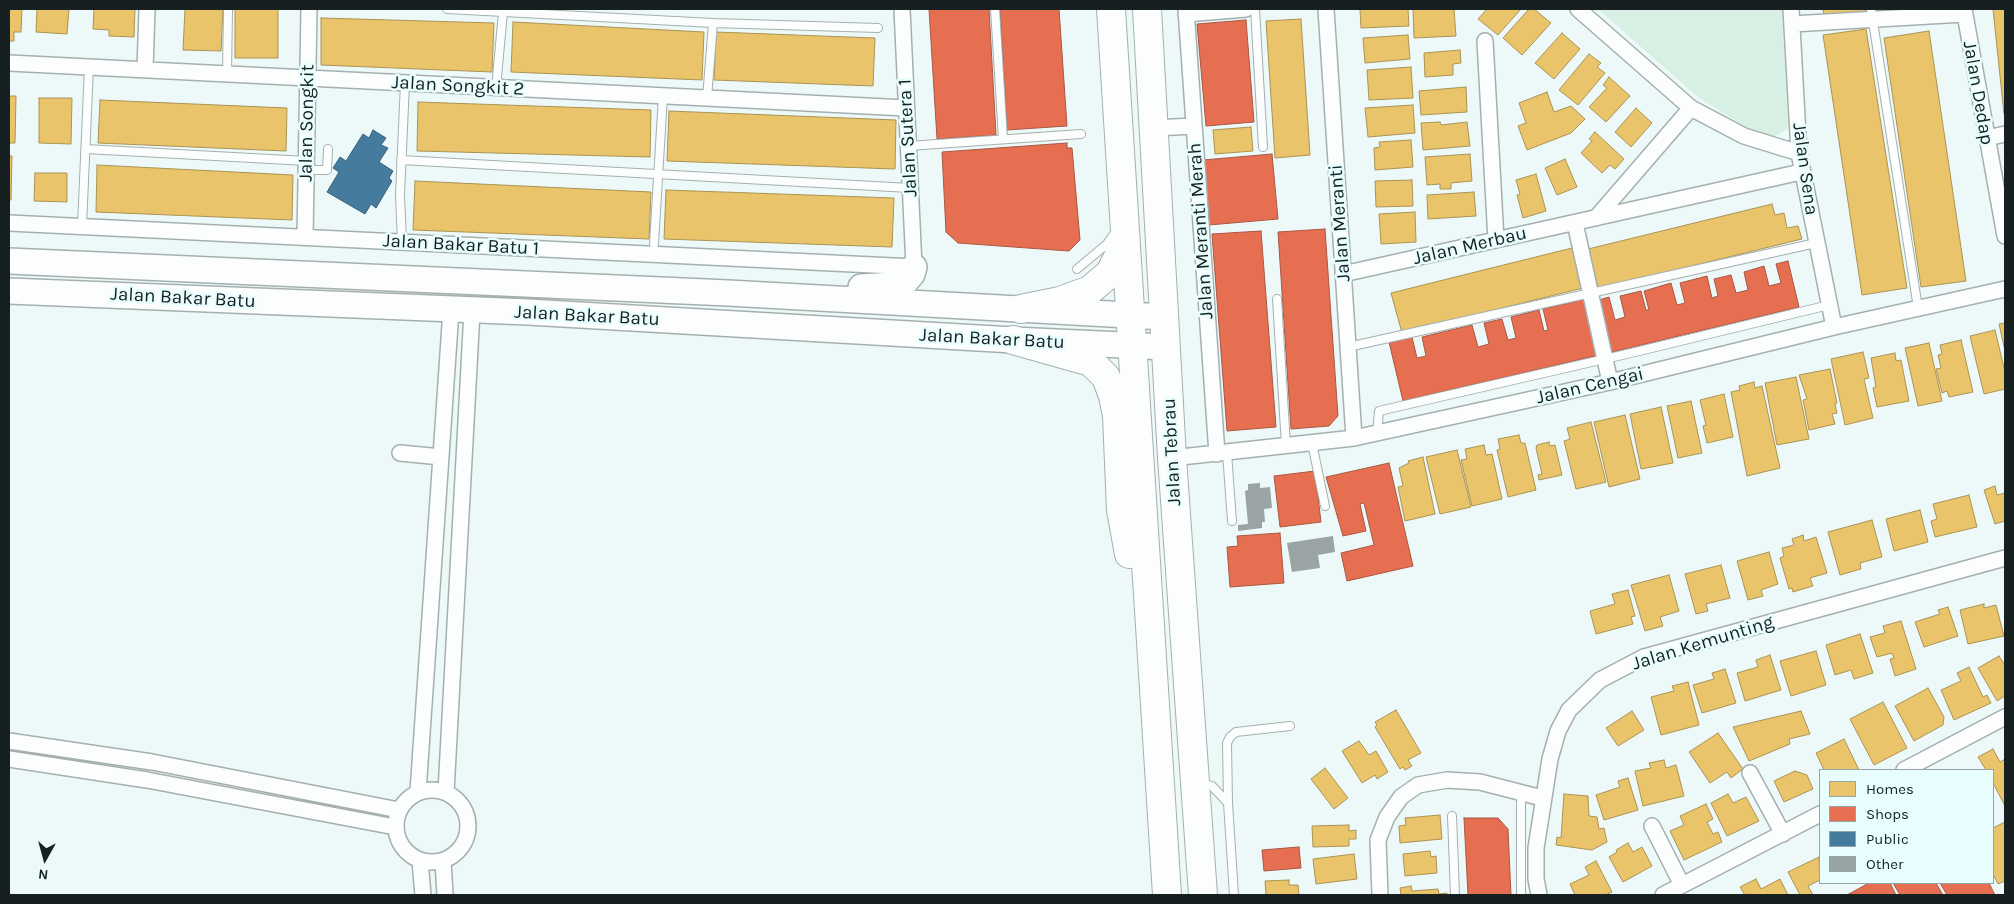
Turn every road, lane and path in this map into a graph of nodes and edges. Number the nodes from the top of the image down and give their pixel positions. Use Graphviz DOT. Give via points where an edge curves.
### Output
graph roads {
  1 [pos="147,9"];
  2 [pos="228,9"];
  3 [pos="310,9"];
  4 [pos="447,9"];
  5 [pos="902,9"];
  6 [pos="995,9"];
  7 [pos="1111,9"];
  8 [pos="1147,9"];
  9 [pos="1246,9"];
  10 [pos="1255,9"];
  11 [pos="1326,9"];
  12 [pos="1580,9"];
  13 [pos="1792,9"];
  14 [pos="1186,11"];
  15 [pos="503,12"];
  16 [pos="1964,12"];
  17 [pos="1871,14"];
  18 [pos="713,23"];
  19 [pos="1792,24"];
  20 [pos="878,28"];
  21 [pos="1485,41"];
  22 [pos="9,63"];
  23 [pos="89,67"];
  24 [pos="145,70"];
  25 [pos="227,74"];
  26 [pos="308,78"];
  27 [pos="405,83"];
  28 [pos="496,88"];
  29 [pos="663,96"];
  30 [pos="708,98"];
  31 [pos="906,108"];
  32 [pos="1691,108"];
  33 [pos="1194,126"];
  34 [pos="1154,128"];
  35 [pos="1081,134"];
  36 [pos="2005,134"];
  37 [pos="1986,138"];
  38 [pos="1003,139"];
  39 [pos="908,146"];
  40 [pos="1263,147"];
  41 [pos="86,149"];
  42 [pos="328,149"];
  43 [pos="1799,154"];
  44 [pos="401,160"];
  45 [pos="307,166"];
  46 [pos="1802,172"];
  47 [pos="659,176"];
  48 [pos="910,188"];
  49 [pos="1123,216"];
  50 [pos="1596,218"];
  51 [pos="9,223"];
  52 [pos="1575,223"];
  53 [pos="82,226"];
  54 [pos="2005,236"];
  55 [pos="305,237"];
  56 [pos="1496,240"];
  57 [pos="402,242"];
  58 [pos="1125,242"];
  59 [pos="1816,243"];
  60 [pos="654,244"];
  61 [pos="9,261"];
  62 [pos="128,267"];
  63 [pos="914,267"];
  64 [pos="1077,269"];
  65 [pos="1344,274"];
  66 [pos="2005,289"];
  67 [pos="9,290"];
  68 [pos="1590,292"];
  69 [pos="728,293"];
  70 [pos="818,298"];
  71 [pos="1277,299"];
  72 [pos="1829,304"];
  73 [pos="462,307"];
  74 [pos="1918,308"];
  75 [pos="1022,309"];
  76 [pos="1129,316"];
  77 [pos="1164,317"];
  78 [pos="1834,327"];
  79 [pos="1013,340"];
  80 [pos="1132,346"];
  81 [pos="1166,347"];
  82 [pos="1348,347"];
  83 [pos="1605,359"];
  84 [pos="1610,382"];
  85 [pos="1377,433"];
  86 [pos="1354,438"];
  87 [pos="1312,443"];
  88 [pos="1286,446"];
  89 [pos="400,453"];
  90 [pos="1222,454"];
  91 [pos="441,457"];
  92 [pos="1172,458"];
  93 [pos="1326,506"];
  94 [pos="1232,521"];
  95 [pos="2005,558"];
  96 [pos="1151,637"];
  97 [pos="2005,717"];
  98 [pos="1290,726"];
  99 [pos="9,741"];
  100 [pos="9,759"];
  101 [pos="1906,769"];
  102 [pos="1750,773"];
  103 [pos="1194,782"];
  104 [pos="418,792"];
  105 [pos="446,792"];
  106 [pos="1521,793"];
  107 [pos="1542,798"];
  108 [pos="1228,803"];
  109 [pos="398,810"];
  110 [pos="1819,815"];
  111 [pos="1452,816"];
  112 [pos="1652,826"];
  113 [pos="395,828"];
  114 [pos="1783,834"];
  115 [pos="420,861"];
  116 [pos="443,861"];
  117 [pos="1682,886"];
  118 [pos="423,895"];
  119 [pos="445,895"];
  120 [pos="1167,895"];
  121 [pos="1203,895"];
  122 [pos="1234,895"];
  123 [pos="1380,895"];
  124 [pos="1455,895"];
  125 [pos="1521,895"];
  126 [pos="1539,895"];
  127 [pos="1663,895"];
  1 -- 24 [label="street"];
  2 -- 25 [label="lane"];
  3 -- 26 [label="street, Jalan Songkit"];
  4 -- 15 [label="lane"];
  5 -- 31 [label="street, Jalan Sutera 1"];
  6 -- 38 [label="lane"];
  7 -- 49 [label="highway, Jalan Tebrau"];
  8 -- 34 [label="highway, Jalan Tebrau"];
  9 -- 14 [label="street"];
  10 -- 40 [label="lane"];
  11 -- 65 [label="street, Jalan Meranti"];
  12 -- 32 [label="street"];
  13 -- 19 [label="street, Jalan Sena"];
  14 -- 33 [label="street, Jalan Meranti Merah"];
  15 -- 18 [label="lane"];
  15 -- 28 [label="lane"];
  16 -- 17 [label="street"];
  16 -- 37 [label="street, Jalan Dedap"];
  17 -- 19 [label="street"];
  17 -- 74 [label="lane"];
  18 -- 20 [label="lane"];
  18 -- 30 [label="lane"];
  19 -- 43 [label="street, Jalan Sena"];
  21 -- 56 [label="street"];
  22 -- 23 [label="street, Jalan Songkit 2"];
  23 -- 24 [label="street, Jalan Songkit 2"];
  23 -- 41 [label="lane"];
  24 -- 25 [label="street, Jalan Songkit 2"];
  25 -- 26 [label="street, Jalan Songkit 2"];
  26 -- 27 [label="street, Jalan Songkit 2"];
  26 -- 45 [label="street, Jalan Songkit"];
  27 -- 28 [label="street, Jalan Songkit 2"];
  27 -- 44 [label="lane"];
  28 -- 29 [label="street, Jalan Songkit 2"];
  29 -- 30 [label="street, Jalan Songkit 2"];
  29 -- 47 [label="lane"];
  30 -- 31 [label="street, Jalan Songkit 2"];
  31 -- 39 [label="street, Jalan Sutera 1"];
  32 -- 43 [label="street" via="1744,136"];
  32 -- 50 [label="street"];
  33 -- 34 [label="street"];
  33 -- 90 [label="street, Jalan Meranti Merah"];
  34 -- 77 [label="highway, Jalan Tebrau"];
  35 -- 38 [label="lane"];
  36 -- 37 [label="street"];
  37 -- 54 [label="street, Jalan Dedap"];
  38 -- 39 [label="lane"];
  39 -- 48 [label="street, Jalan Sutera 1"];
  41 -- 45 [label="lane"];
  41 -- 53 [label="lane"];
  42 -- 45 [label="lane" via="327,170"];
  43 -- 46 [label="street, Jalan Sena"];
  44 -- 47 [label="lane"];
  44 -- 57 [label="lane"];
  45 -- 55 [label="street, Jalan Songkit"];
  46 -- 50 [label="street, Jalan Merbau"];
  46 -- 59 [label="street, Jalan Sena"];
  47 -- 48 [label="lane"];
  47 -- 60 [label="lane"];
  48 -- 63 [label="street, Jalan Sutera 1"];
  49 -- 58 [label="highway, Jalan Tebrau"];
  49 -- 64 [label="lane" via="1107,244"];
  50 -- 52 [label="street, Jalan Merbau"];
  51 -- 53 [label="street, Jalan Bakar Batu 1"];
  52 -- 56 [label="street, Jalan Merbau"];
  52 -- 68 [label="street"];
  53 -- 55 [label="street, Jalan Bakar Batu 1"];
  55 -- 57 [label="street, Jalan Bakar Batu 1"];
  56 -- 65 [label="street, Jalan Merbau"];
  57 -- 63 [label="street, Jalan Bakar Batu 1"];
  58 -- 75 [label="highway" via="1110,273 1090,290 1060,301"];
  58 -- 76 [label="highway, Jalan Tebrau"];
  59 -- 68 [label="lane"];
  59 -- 72 [label="street, Jalan Sena"];
  61 -- 62 [label="main road, Jalan Bakar Batu"];
  62 -- 69 [label="main road, Jalan Bakar Batu"];
  62 -- 73 [label="main road" via="229,276 421,284 455,294"];
  63 -- 70 [label="main road" via="906,281 895,285 840,288"];
  65 -- 82 [label="street, Jalan Meranti"];
  66 -- 74 [label="street, Jalan Cengai"];
  67 -- 73 [label="main road, Jalan Bakar Batu"];
  68 -- 82 [label="lane"];
  68 -- 83 [label="street"];
  69 -- 70 [label="main road, Jalan Bakar Batu"];
  69 -- 73 [label="main road" via="633,294 488,289 478,291"];
  70 -- 75 [label="main road, Jalan Bakar Batu"];
  71 -- 88 [label="lane"];
  72 -- 78 [label="street, Jalan Sena"];
  72 -- 83 [label="lane"];
  73 -- 79 [label="main road, Jalan Bakar Batu"];
  73 -- 91 [label="street"];
  73 -- 105 [label="street"];
  74 -- 78 [label="street, Jalan Cengai"];
  75 -- 76 [label="main road, Jalan Bakar Batu"];
  76 -- 77 [label="main road, Jalan Bakar Batu"];
  76 -- 80 [label="highway, Jalan Tebrau"];
  77 -- 81 [label="highway, Jalan Tebrau"];
  78 -- 84 [label="street, Jalan Cengai"];
  79 -- 80 [label="main road, Jalan Bakar Batu"];
  79 -- 96 [label="highway" via="1091,362 1106,377 1114,396 1117,416 1121,510"];
  80 -- 81 [label="main road, Jalan Bakar Batu"];
  80 -- 96 [label="highway, Jalan Tebrau"];
  81 -- 92 [label="highway, Jalan Tebrau"];
  82 -- 86 [label="street, Jalan Meranti"];
  83 -- 84 [label="street"];
  83 -- 85 [label="lane" via="1378,411"];
  84 -- 85 [label="street, Jalan Cengai"];
  85 -- 86 [label="street, Jalan Cengai"];
  86 -- 87 [label="street, Jalan Cengai"];
  87 -- 88 [label="street, Jalan Cengai"];
  87 -- 93 [label="lane"];
  88 -- 90 [label="street, Jalan Cengai"];
  89 -- 91 [label="street"];
  90 -- 92 [label="street, Jalan Cengai"];
  90 -- 94 [label="lane"];
  91 -- 104 [label="street"];
  92 -- 103 [label="highway, Jalan Tebrau"];
  95 -- 107 [label="street, Jalan Kemunting" via="1644,657 1600,680 1569,710 1558,731"];
  96 -- 120 [label="highway, Jalan Tebrau"];
  97 -- 101 [label="street"];
  98 -- 108 [label="lane" via="1236,732 1230,737 1227,743"];
  99 -- 109 [label="street" via="152,762"];
  100 -- 113 [label="street" via="147,780"];
  102 -- 114 [label="street"];
  103 -- 108 [label="lane" via="1212,786"];
  103 -- 121 [label="highway, Jalan Tebrau"];
  104 -- 105 [label="street"];
  104 -- 109 [label="street"];
  105 -- 116 [label="street" via="464,809 468,834 463,846"];
  106 -- 107 [label="street"];
  106 -- 123 [label="street" via="1480,782 1447,780 1418,785 1387,817 1378,840"];
  106 -- 125 [label="lane"];
  107 -- 126 [label="street, Jalan Kemunting" via="1536,848"];
  108 -- 122 [label="lane"];
  109 -- 113 [label="street"];
  110 -- 114 [label="street"];
  111 -- 124 [label="lane"];
  112 -- 117 [label="street"];
  113 -- 115 [label="street" via="402,848"];
  114 -- 117 [label="street"];
  115 -- 116 [label="street"];
  115 -- 118 [label="street"];
  116 -- 119 [label="street"];
  117 -- 127 [label="street"];
}
